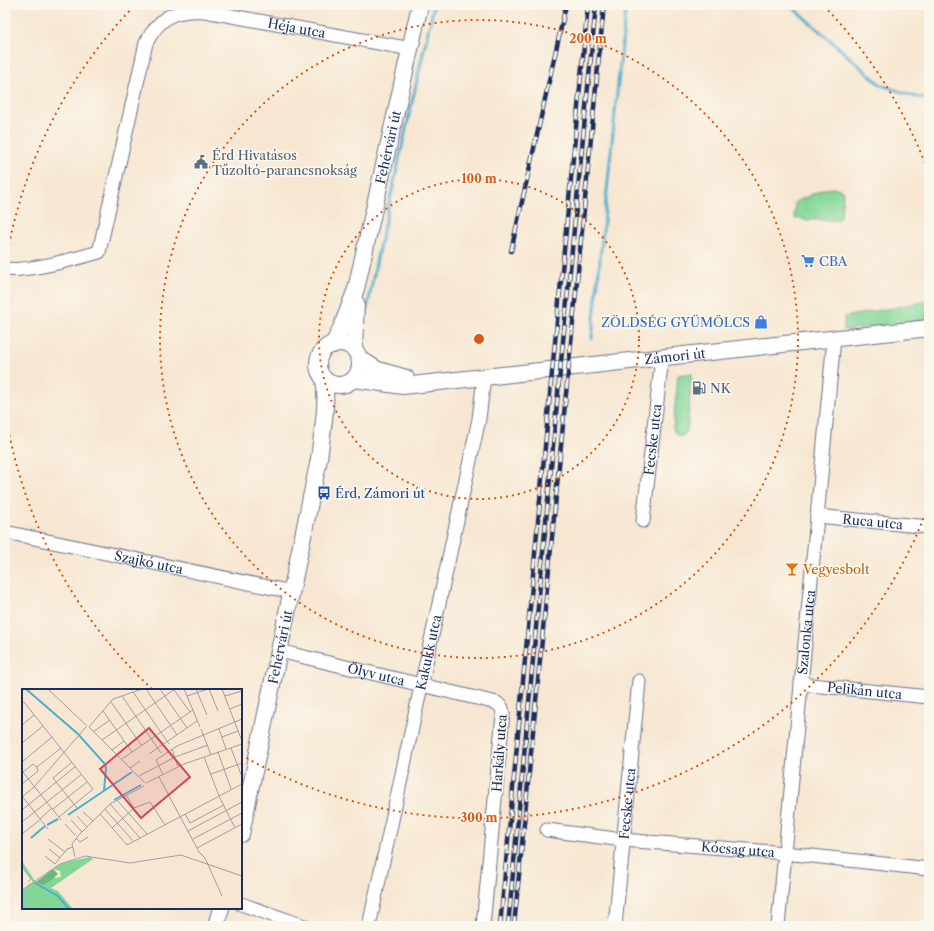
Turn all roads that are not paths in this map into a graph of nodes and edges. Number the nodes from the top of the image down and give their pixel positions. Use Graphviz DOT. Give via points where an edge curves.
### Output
graph roads {
  1 [pos="420,5"];
  2 [pos="178,8"];
  3 [pos="411,49"];
  4 [pos="5,269"];
  5 [pos="356,289"];
  6 [pos="929,328"];
  7 [pos="834,339"];
  8 [pos="333,345"];
  9 [pos="357,354"];
  10 [pos="662,358"];
  11 [pos="484,377"];
  12 [pos="324,379"];
  13 [pos="349,382"];
  14 [pos="420,384"];
  15 [pos="319,460"];
  16 [pos="817,516"];
  17 [pos="643,521"];
  18 [pos="929,527"];
  19 [pos="5,532"];
  20 [pos="292,592"];
  21 [pos="279,650"];
  22 [pos="639,681"];
  23 [pos="422,684"];
  24 [pos="801,684"];
  25 [pos="929,697"];
  26 [pos="497,703"];
  27 [pos="242,829"];
  28 [pos="547,830"];
  29 [pos="624,840"];
  30 [pos="785,853"];
  31 [pos="929,869"];
  32 [pos="242,904"];
  33 [pos="221,909"];
  34 [pos="216,926"];
  35 [pos="304,926"];
  36 [pos="369,926"];
  37 [pos="483,926"];
  38 [pos="615,926"];
  39 [pos="778,926"];
  1 -- 3 [label="main road, Fehérvári út"];
  2 -- 3 [label="street, Héja utca"];
  2 -- 4 [label="street" via="159,23 146,43 99,252 41,266"];
  3 -- 5 [label="main road, Fehérvári út"];
  5 -- 8 [label="main road, Fehérvári út"];
  5 -- 9 [label="main road, Fehérvári út"];
  6 -- 7 [label="main road, Zámori út"];
  7 -- 10 [label="main road, Zámori út"];
  7 -- 16 [label="street, Szalonka utca"];
  8 -- 9 [label="main road" via="344,344"];
  8 -- 12 [label="main road" via="327,348 319,359 320,373"];
  9 -- 13 [label="main road" via="359,370"];
  9 -- 14 [label="main road, Zámori út" via="378,370"];
  10 -- 11 [label="main road, Zámori út"];
  10 -- 17 [label="street, Fecske utca"];
  11 -- 14 [label="main road, Zámori út"];
  11 -- 23 [label="street, Kakukk utca" via="479,419"];
  12 -- 13 [label="main road" via="333,384"];
  12 -- 15 [label="main road, Fehérvári út" via="326,403"];
  13 -- 14 [label="main road, Zámori út" via="402,386"];
  13 -- 15 [label="main road, Fehérvári út" via="336,404"];
  15 -- 20 [label="main road, Fehérvári út"];
  16 -- 18 [label="street, Ruca utca"];
  16 -- 24 [label="street, Szalonka utca"];
  19 -- 20 [label="street, Szajkó utca"];
  20 -- 21 [label="main road, Fehérvári út"];
  21 -- 23 [label="street, Ölyv utca"];
  21 -- 27 [label="main road, Fehérvári út"];
  22 -- 29 [label="street, Fecske utca"];
  23 -- 26 [label="street, Ölyv utca"];
  23 -- 36 [label="street, Kakukk utca"];
  24 -- 25 [label="street, Pelikán utca"];
  24 -- 30 [label="street, Szalonka utca"];
  26 -- 37 [label="street, Harkály utca" via="503,714"];
  28 -- 29 [label="street, Kócsag utca"];
  29 -- 30 [label="street, Kócsag utca"];
  29 -- 38 [label="street, Fecske utca"];
  30 -- 31 [label="street, Kócsag utca"];
  30 -- 39 [label="street, Szalonka utca"];
  32 -- 35 [label="street"];
  33 -- 34 [label="main road"];
}
